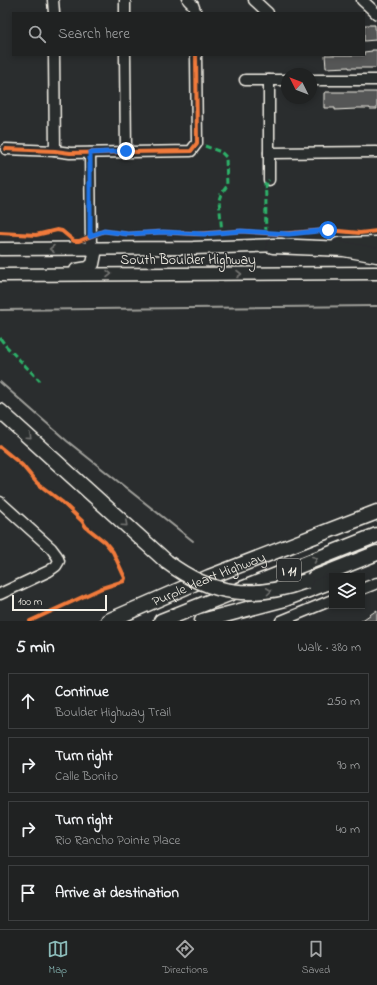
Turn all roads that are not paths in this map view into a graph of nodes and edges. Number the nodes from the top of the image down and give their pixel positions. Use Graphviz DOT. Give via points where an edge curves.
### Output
graph roads {
  1 [pos="53,0"];
  2 [pos="124,0"];
  3 [pos="188,0"];
  4 [pos="254,0"];
  5 [pos="362,0"];
  6 [pos="54,12"];
  7 [pos="125,12"];
  8 [pos="196,12"];
  9 [pos="267,12"];
  10 [pos="377,14"];
  11 [pos="54,56"];
  12 [pos="125,56"];
  13 [pos="196,56"];
  14 [pos="245,80"];
  15 [pos="269,80"];
  16 [pos="281,80"];
  17 [pos="317,80"];
  18 [pos="377,80"];
  19 [pos="6,149"];
  20 [pos="55,151"];
  21 [pos="126,151"];
  22 [pos="377,152"];
  23 [pos="90,153"];
  24 [pos="269,153"];
  25 [pos="269,180"];
  26 [pos="377,244"];
  27 [pos="273,246"];
  28 [pos="91,248"];
  29 [pos="0,249"];
  30 [pos="377,255"];
  31 [pos="377,273"];
  32 [pos="0,275"];
  33 [pos="37,275"];
  34 [pos="0,411"];
  35 [pos="377,505"];
  36 [pos="2,508"];
  37 [pos="377,512"];
  38 [pos="377,535"];
  39 [pos="377,553"];
  40 [pos="377,563"];
  41 [pos="352,573"];
  42 [pos="209,577"];
  43 [pos="329,582"];
  44 [pos="377,583"];
  45 [pos="365,588"];
  46 [pos="0,594"];
  47 [pos="329,601"];
  48 [pos="108,621"];
  49 [pos="161,621"];
  50 [pos="202,621"];
  51 [pos="281,621"];
  1 -- 6 [label="street"];
  2 -- 7 [label="street"];
  3 -- 8 [label="street"];
  4 -- 9 [label="street"];
  5 -- 10 [label="street"];
  11 -- 20 [label="street"];
  12 -- 21 [label="street"];
  13 -- 21 [label="street" via="197,143 191,151"];
  14 -- 15 [label="street"];
  15 -- 16 [label="street"];
  15 -- 24 [label="street"];
  17 -- 18 [label="street"];
  19 -- 20 [label="street"];
  20 -- 23 [label="street"];
  21 -- 23 [label="street"];
  22 -- 24 [label="street"];
  23 -- 28 [label="street"];
  24 -- 25 [label="street"];
  26 -- 27 [label="main road, South Boulder Highway"];
  27 -- 28 [label="main road, South Boulder Highway"];
  27 -- 30 [label="highway" via="344,249"];
  28 -- 29 [label="main road, South Boulder Highway, one-way"];
  28 -- 33 [label="main road" via="95,254 93,264 88,268"];
  33 -- 31 [label="main road, South Boulder Highway, one-way"];
  32 -- 33 [label="main road, South Boulder Highway"];
  34 -- 39 [label="highway, one-way, bridge" via="167,562 202,582 238,592 270,592"];
  35 -- 42 [label="highway"];
  36 -- 46 [label="street" via="51,548 59,561 49,571"];
  37 -- 42 [label="highway, Purple Heart Highway / I 11"];
  49 -- 38 [label="highway, Purple Heart Highway / I 11, one-way"];
  40 -- 41 [label="highway"];
  42 -- 48 [label="highway, Purple Heart Highway / I 11"];
  43 -- 50 [label="highway" via="285,599"];
  44 -- 45 [label="street"];
  47 -- 51 [label="street"];
}
